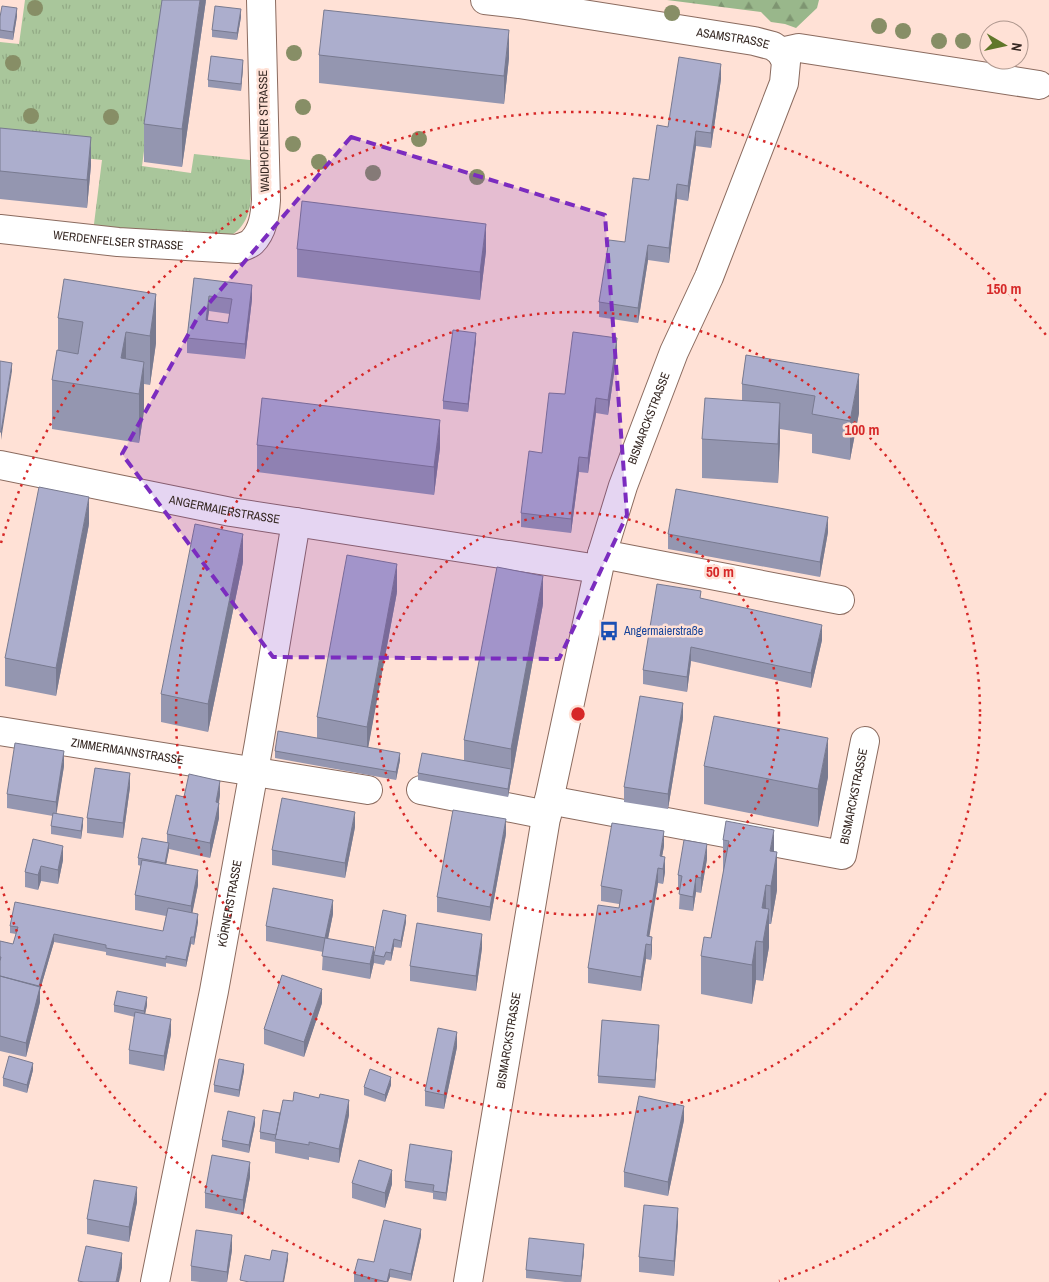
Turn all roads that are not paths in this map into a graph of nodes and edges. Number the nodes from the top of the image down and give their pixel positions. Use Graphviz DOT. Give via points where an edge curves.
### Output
graph roads {
  1 [pos="261,0"];
  2 [pos="485,0"];
  3 [pos="781,52"];
  4 [pos="1039,85"];
  5 [pos="0,229"];
  6 [pos="237,249"];
  7 [pos="0,466"];
  8 [pos="296,522"];
  9 [pos="600,562"];
  10 [pos="840,600"];
  11 [pos="0,731"];
  12 [pos="865,742"];
  13 [pos="254,772"];
  14 [pos="368,790"];
  15 [pos="421,790"];
  16 [pos="548,807"];
  17 [pos="155,1282"];
  18 [pos="468,1282"];
  1 -- 6 [label="street, WAIDHOFENER STRASSE" via="265,215 252,242"];
  2 -- 3 [label="street, ASAMSTRASSE" via="754,41 773,46"];
  3 -- 4 [label="street, ASAMSTRASSE" via="800,48"];
  3 -- 9 [label="street, BISMARCKSTRASSE" via="786,62 784,83 709,277 674,352 623,486"];
  5 -- 6 [label="street, WERDENFELSER STRASSE" via="118,242"];
  7 -- 8 [label="street, ANGERMAIERSTRASSE"];
  8 -- 9 [label="street, ANGERMAIERSTRASSE"];
  8 -- 13 [label="street, KÖRNERSTRASSE"];
  9 -- 10 [label="street, ANGERMAIERSTRASSE"];
  9 -- 16 [label="street, BISMARCKSTRASSE"];
  11 -- 13 [label="street, ZIMMERMANNSTRASSE"];
  12 -- 16 [label="street, BISMARCKSTRASSE" via="842,855"];
  13 -- 14 [label="street, ZIMMERMANNSTRASSE"];
  13 -- 17 [label="street, KÖRNERSTRASSE" via="214,992"];
  15 -- 16 [label="street"];
  16 -- 18 [label="street, BISMARCKSTRASSE"];
}
